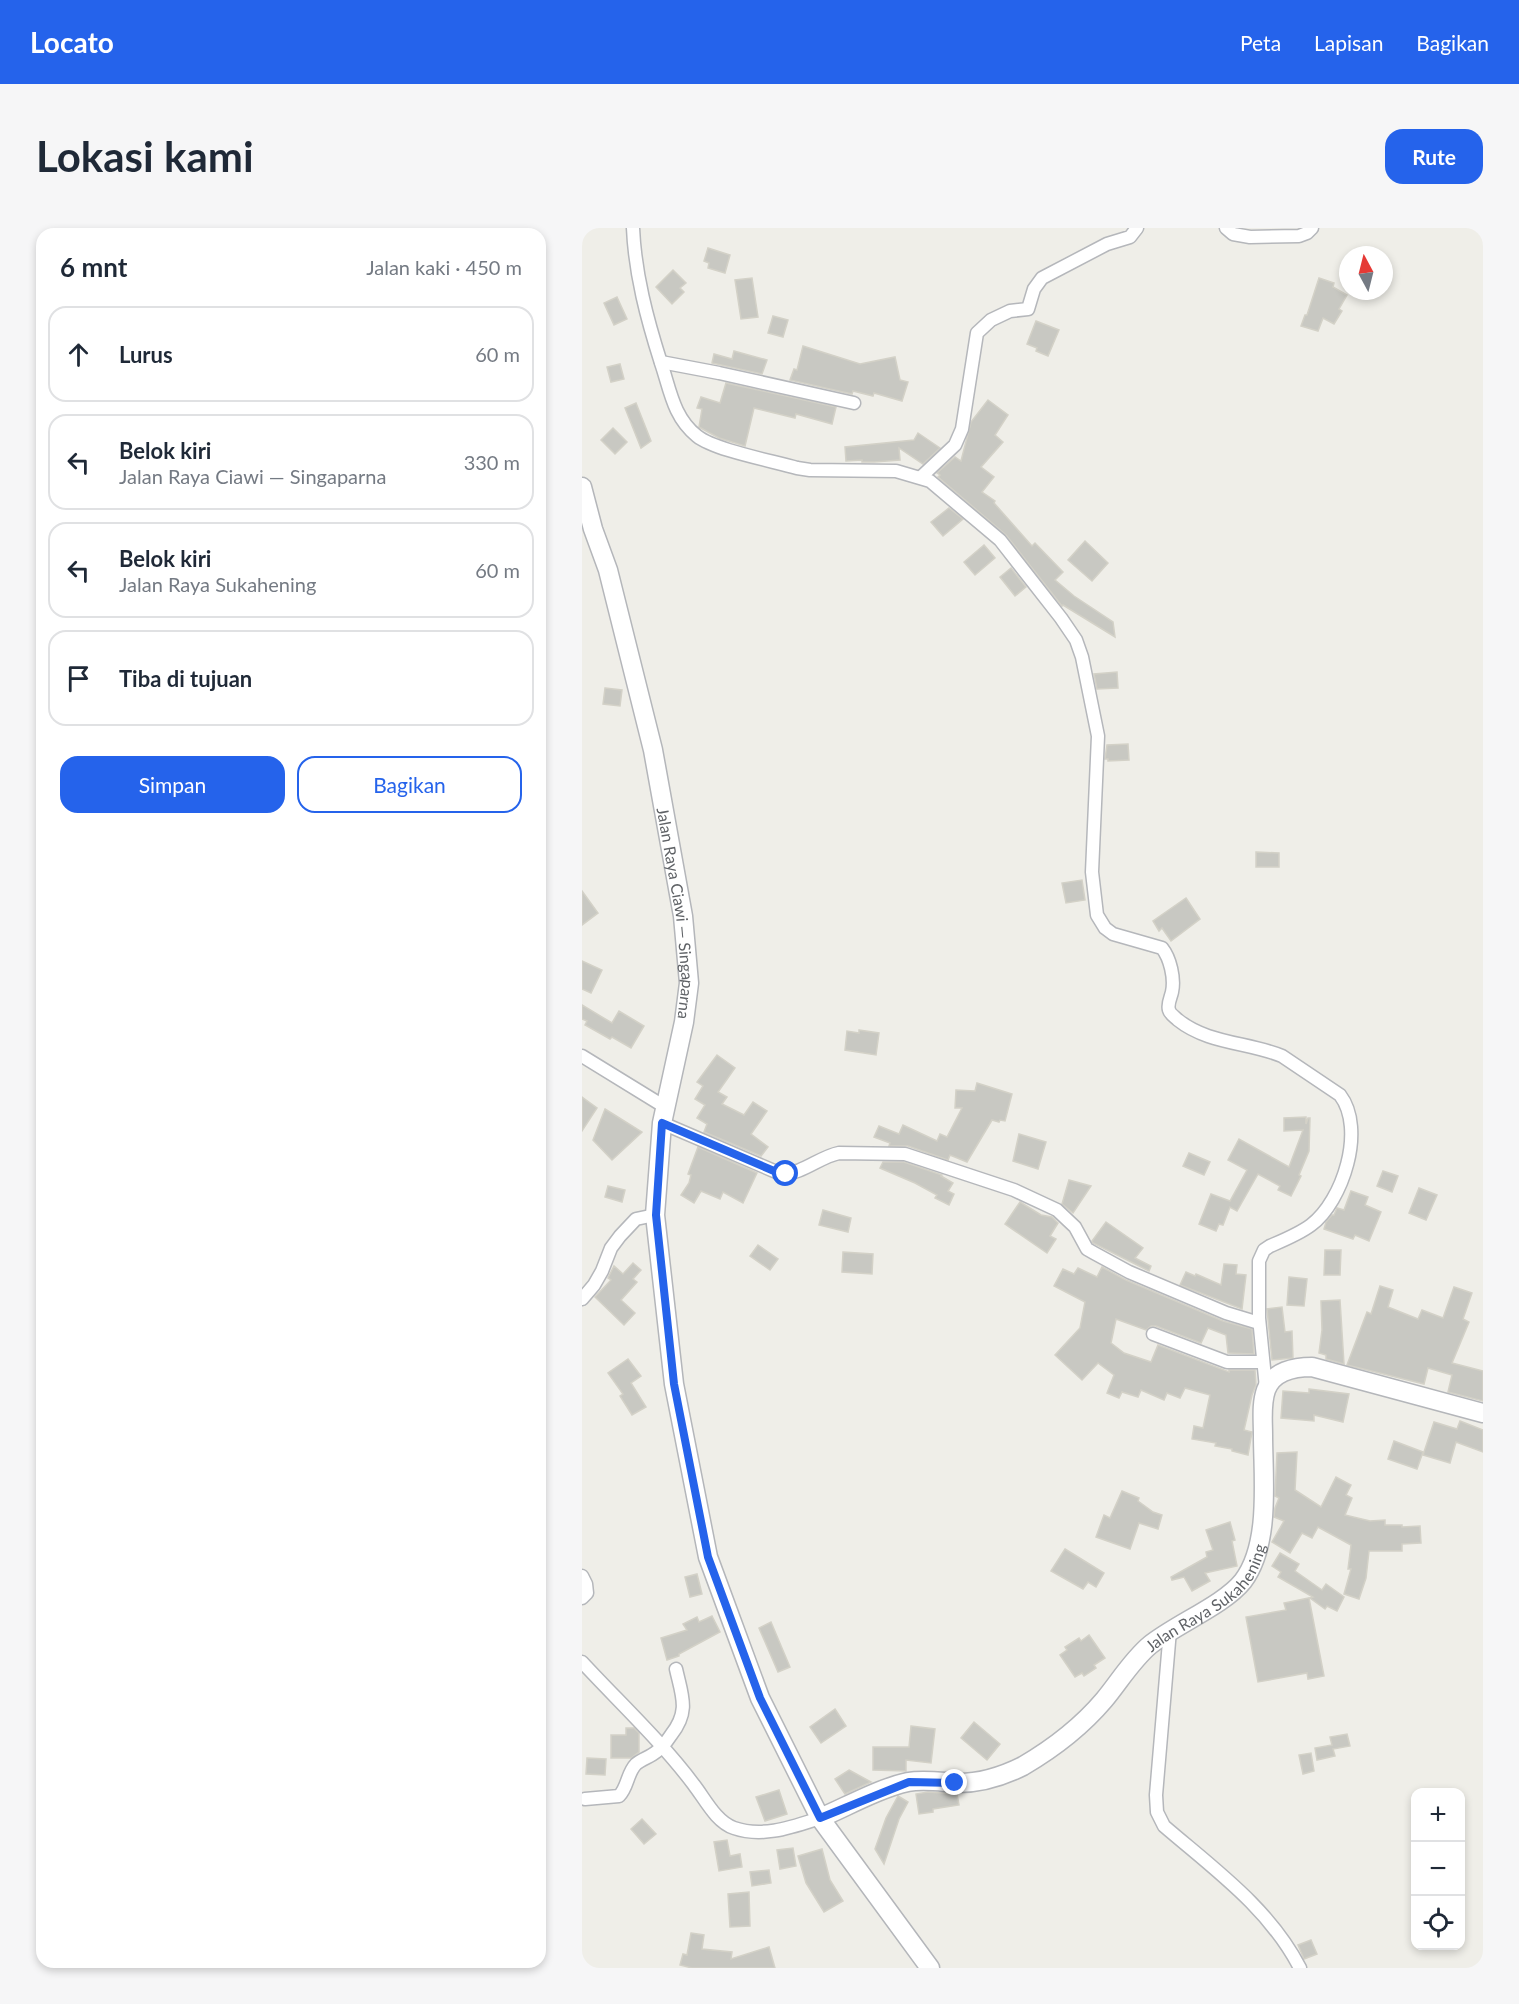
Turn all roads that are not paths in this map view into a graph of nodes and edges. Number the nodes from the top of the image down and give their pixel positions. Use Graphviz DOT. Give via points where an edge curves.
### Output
graph roads {
  1 [pos="633,228"];
  2 [pos="1137,228"];
  3 [pos="1226,228"];
  4 [pos="1312,228"];
  5 [pos="661,362"];
  6 [pos="854,403"];
  7 [pos="921,477"];
  8 [pos="582,487"];
  9 [pos="582,1056"];
  10 [pos="663,1115"];
  11 [pos="656,1215"];
  12 [pos="582,1299"];
  13 [pos="1259,1323"];
  14 [pos="1153,1334"];
  15 [pos="1263,1362"];
  16 [pos="1266,1388"];
  17 [pos="1483,1413"];
  18 [pos="582,1576"];
  19 [pos="582,1598"];
  20 [pos="1170,1630"];
  21 [pos="582,1662"];
  22 [pos="676,1669"];
  23 [pos="662,1747"];
  24 [pos="585,1799"];
  25 [pos="820,1818"];
  26 [pos="930,1968"];
  27 [pos="1300,1968"];
  1 -- 5 [label="street" via="648,326"];
  2 -- 7 [label="street" via="1130,237 1107,244 1042,278 1028,309 1010,311 991,320 977,333 962,429 955,445"];
  3 -- 4 [label="street" via="1233,234 1250,237 1299,236"];
  5 -- 6 [label="street"];
  5 -- 7 [label="street" via="673,404 686,426 714,445 797,468 886,470"];
  7 -- 13 [label="street" via="940,487 1000,540 1076,640 1098,736 1092,872 1095,905 1105,928 1113,934 1162,948 1173,987 1169,1010 1184,1024 1198,1033 1282,1056 1345,1101 1351,1120 1351,1145 1336,1192 1318,1219 1261,1255"];
  8 -- 10 [label="main road, Jalan Raya Ciawi — Singaparna" via="608,570 653,750 683,916 689,974 684,1022"];
  9 -- 10 [label="street"];
  10 -- 11 [label="main road, Jalan Raya Ciawi — Singaparna"];
  10 -- 13 [label="street" via="781,1174 796,1172 839,1153 901,1154 1014,1190 1057,1210 1094,1253 1129,1272"];
  11 -- 12 [label="street" via="636,1219 620,1236 594,1285"];
  11 -- 25 [label="main road, Jalan Raya Ciawi — Singaparna" via="674,1384 708,1557 760,1698"];
  13 -- 15 [label="street"];
  14 -- 15 [label="street" via="1227,1362"];
  15 -- 16 [label="street"];
  16 -- 17 [label="main road" via="1284,1372 1312,1367"];
  16 -- 20 [label="main road, Jalan Raya Sukahening" via="1261,1536 1252,1565 1231,1593"];
  18 -- 19 [label="street" via="587,1593"];
  20 -- 25 [label="main road, Jalan Raya Sukahening" via="1148,1646 1089,1716 1021,1766 972,1782 909,1782"];
  20 -- 27 [label="street" via="1156,1795 1159,1818 1256,1906"];
  21 -- 23 [label="street"];
  22 -- 23 [label="street" via="684,1714"];
  23 -- 24 [label="street" via="637,1763 619,1797"];
  23 -- 25 [label="street" via="731,1828 760,1832"];
  25 -- 26 [label="main road, Jalan Raya Ciawi — Singaparna"];
}
